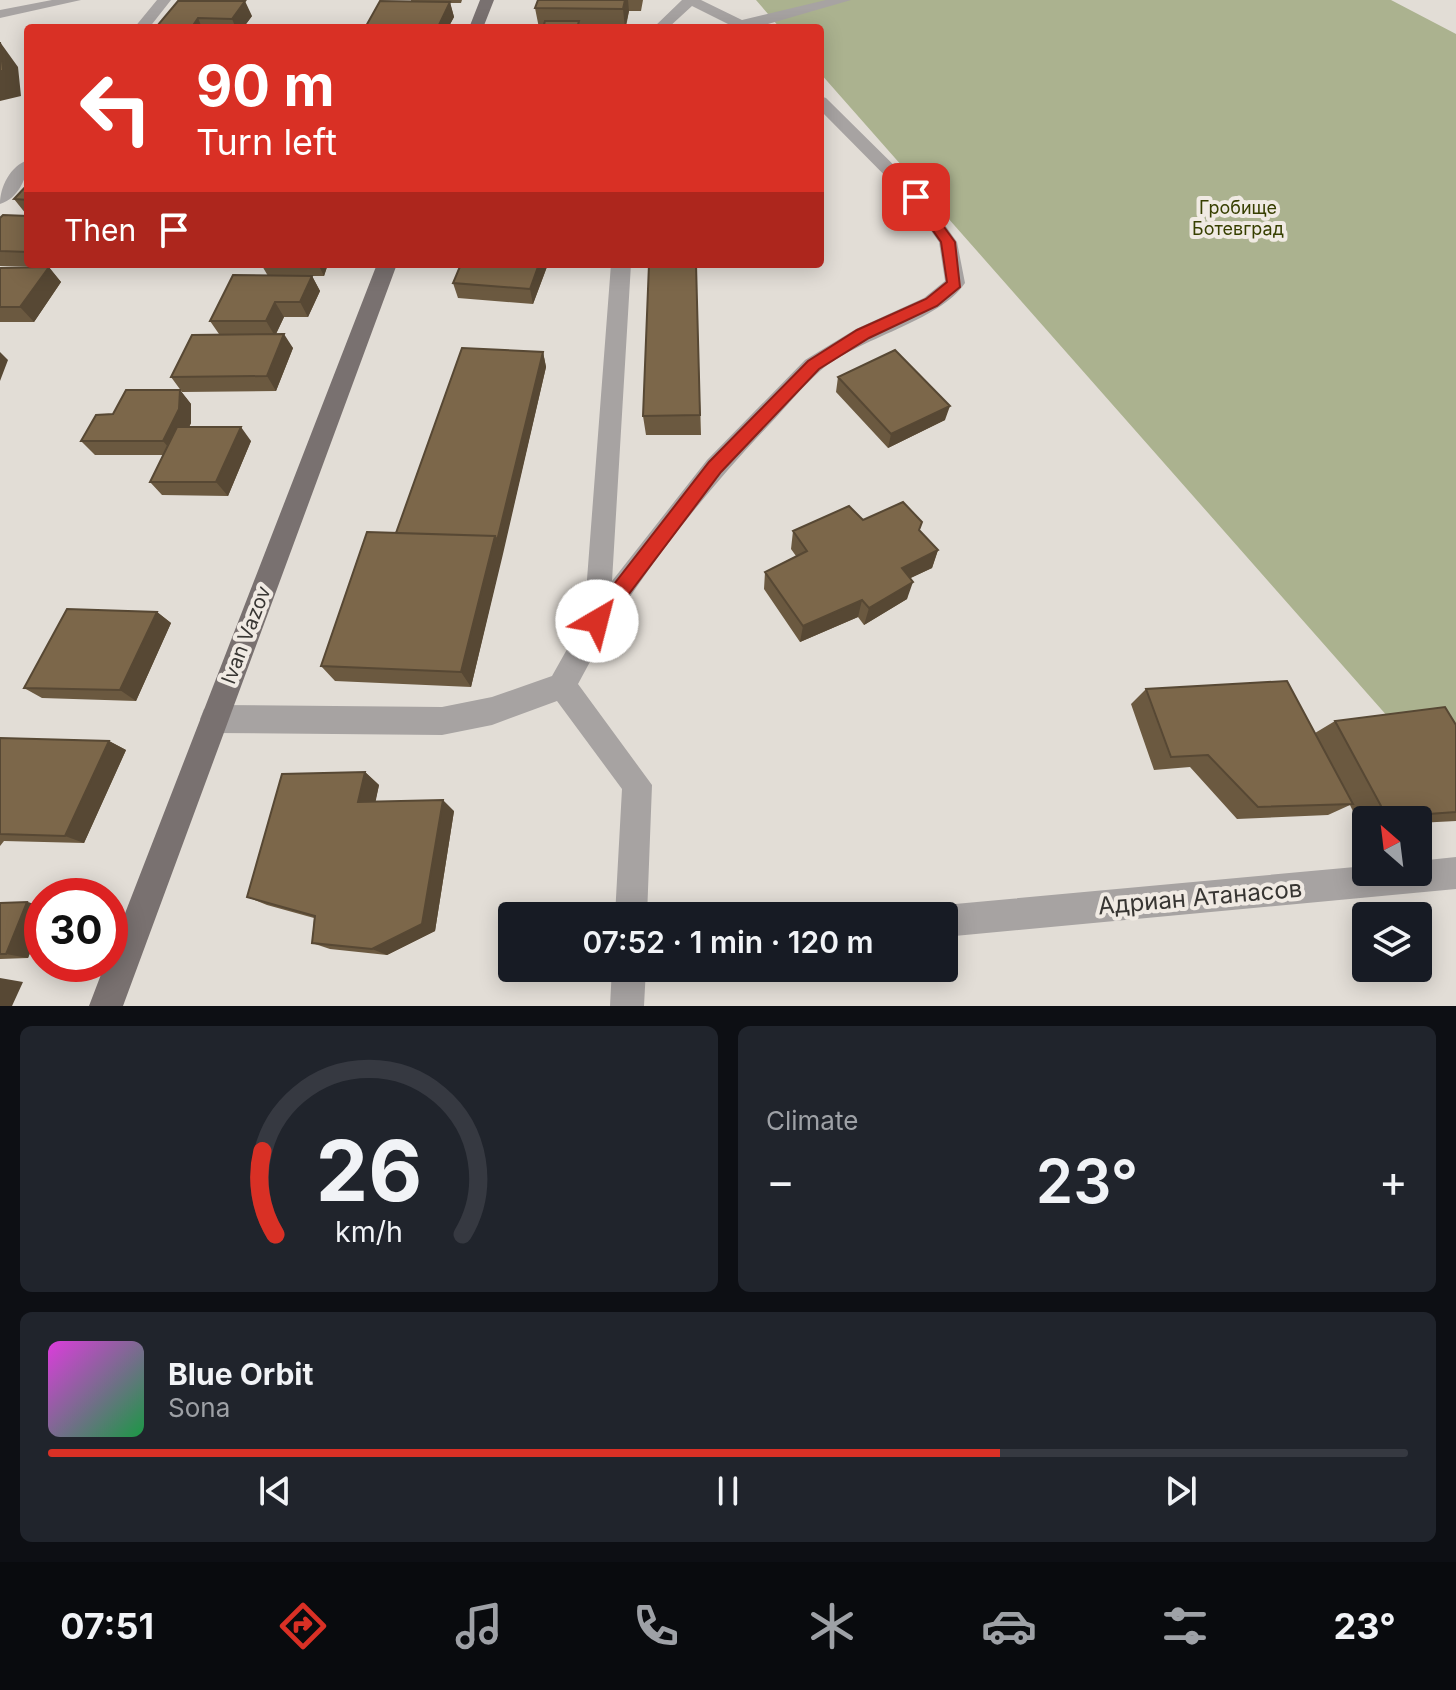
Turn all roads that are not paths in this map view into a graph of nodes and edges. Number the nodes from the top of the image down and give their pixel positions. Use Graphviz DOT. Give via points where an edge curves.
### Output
graph roads {
  1 [pos="74,0"];
  2 [pos="164,0"];
  3 [pos="487,0"];
  4 [pos="690,0"];
  5 [pos="844,0"];
  6 [pos="0,14"];
  7 [pos="144,24"];
  8 [pos="478,24"];
  9 [pos="664,24"];
  10 [pos="741,24"];
  11 [pos="753,24"];
  12 [pos="824,105"];
  13 [pos="24,170"];
  14 [pos="0,199"];
  15 [pos="385,268"];
  16 [pos="621,268"];
  17 [pos="597,621"];
  18 [pos="562,686"];
  19 [pos="214,719"];
  20 [pos="1456,873"];
  21 [pos="632,902"];
  22 [pos="958,920"];
  23 [pos="628,982"];
  24 [pos="106,1006"];
  25 [pos="627,1006"];
  1 -- 6 [label="street"];
  2 -- 7 [label="street"];
  3 -- 8 [label="main road"];
  4 -- 9 [label="street"];
  4 -- 10 [label="street"];
  5 -- 11 [label="street"];
  12 -- 17 [label="street" via="916,197 948,242 955,283 931,303 863,334 813,365 715,467"];
  13 -- 14 [label="street"];
  15 -- 19 [label="main road, Ivan Vazov"];
  16 -- 17 [label="street"];
  17 -- 18 [label="street"];
  18 -- 19 [label="street" via="492,711 442,721"];
  18 -- 21 [label="street" via="637,785"];
  19 -- 24 [label="main road, Ivan Vazov"];
  20 -- 22 [label="street, Адриан Атанасов"];
  23 -- 25 [label="street"];
}
